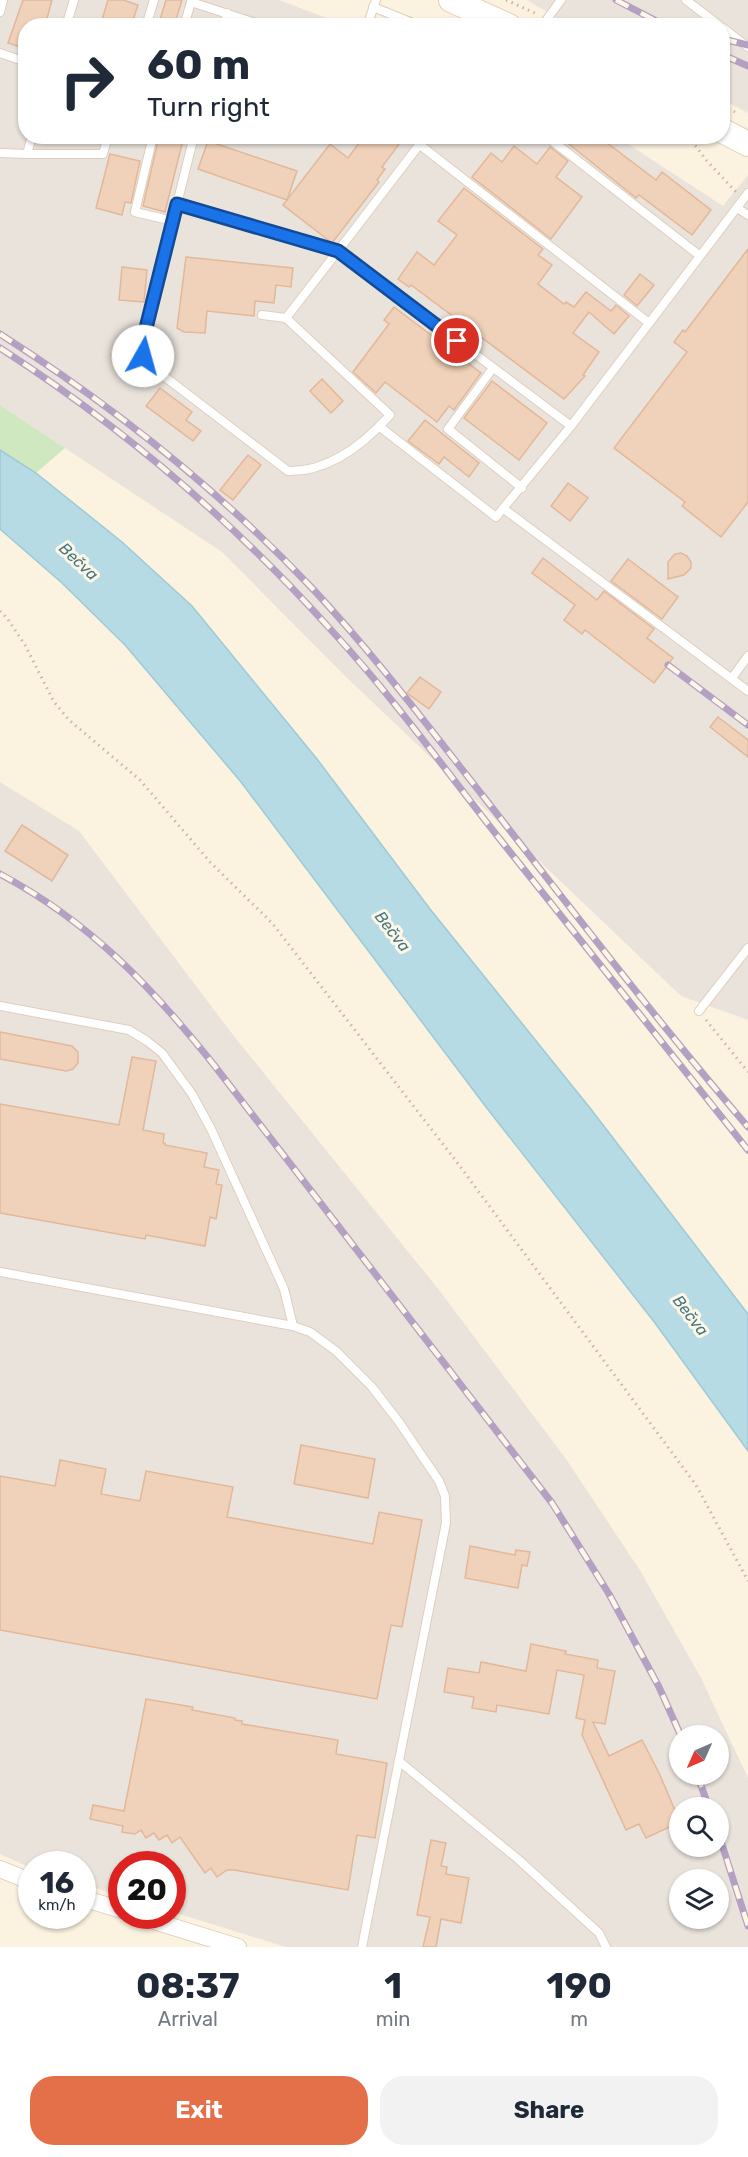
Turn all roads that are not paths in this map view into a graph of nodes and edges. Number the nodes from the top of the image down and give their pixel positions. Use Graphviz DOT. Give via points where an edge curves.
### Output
graph roads {
  1 [pos="3,0"];
  2 [pos="74,0"];
  3 [pos="154,0"];
  4 [pos="450,0"];
  5 [pos="561,0"];
  6 [pos="686,0"];
  7 [pos="374,4"];
  8 [pos="0,12"];
  9 [pos="227,14"];
  10 [pos="68,18"];
  11 [pos="148,18"];
  12 [pos="186,18"];
  13 [pos="226,18"];
  14 [pos="240,18"];
  15 [pos="403,18"];
  16 [pos="491,18"];
  17 [pos="547,18"];
  18 [pos="710,18"];
  19 [pos="730,33"];
  20 [pos="748,47"];
  21 [pos="0,53"];
  22 [pos="18,59"];
  23 [pos="730,135"];
  24 [pos="30,144"];
  25 [pos="106,144"];
  26 [pos="151,144"];
  27 [pos="192,144"];
  28 [pos="556,144"];
  29 [pos="748,144"];
  30 [pos="420,145"];
  31 [pos="0,153"];
  32 [pos="27,154"];
  33 [pos="746,195"];
  34 [pos="177,204"];
  35 [pos="737,208"];
  36 [pos="748,215"];
  37 [pos="173,221"];
  38 [pos="338,251"];
  39 [pos="700,256"];
  40 [pos="262,315"];
  41 [pos="286,318"];
  42 [pos="649,323"];
  43 [pos="493,368"];
  44 [pos="571,426"];
  45 [pos="380,427"];
  46 [pos="522,488"];
  47 [pos="504,509"];
  48 [pos="748,656"];
  49 [pos="732,678"];
  50 [pos="748,691"];
  51 [pos="748,948"];
  52 [pos="0,1006"];
  53 [pos="699,1011"];
  54 [pos="0,1272"];
  55 [pos="293,1326"];
  56 [pos="399,1761"];
  57 [pos="0,1869"];
  58 [pos="18,1876"];
  59 [pos="180,1929"];
  60 [pos="238,1947"];
  61 [pos="362,1947"];
  62 [pos="606,1947"];
  1 -- 8 [label="lane"];
  2 -- 10 [label="lane"];
  3 -- 11 [label="lane"];
  4 -- 16 [label="main road"];
  5 -- 17 [label="lane"];
  6 -- 18 [label="lane"];
  7 -- 15 [label="lane"];
  9 -- 12 [label="lane" via="191,2"];
  9 -- 13 [label="lane"];
  9 -- 14 [label="lane"];
  19 -- 20 [label="lane"];
  21 -- 22 [label="lane"];
  23 -- 29 [label="main road"];
  24 -- 32 [label="lane"];
  25 -- 32 [label="lane" via="103,154"];
  26 -- 37 [label="lane" via="135,212"];
  27 -- 34 [label="lane"];
  28 -- 39 [label="lane"];
  30 -- 38 [label="lane"];
  30 -- 42 [label="lane"];
  31 -- 32 [label="lane"];
  33 -- 35 [label="lane"];
  34 -- 37 [label="lane"];
  34 -- 38 [label="lane"];
  35 -- 36 [label="lane"];
  35 -- 39 [label="lane"];
  37 -- 45 [label="lane" via="142,344 148,364 288,471 318,468 339,459"];
  38 -- 41 [label="lane"];
  38 -- 43 [label="lane"];
  39 -- 42 [label="lane"];
  40 -- 41 [label="lane"];
  41 -- 45 [label="lane" via="390,415"];
  42 -- 44 [label="lane"];
  43 -- 44 [label="lane"];
  43 -- 46 [label="lane" via="448,429"];
  44 -- 46 [label="lane"];
  45 -- 47 [label="lane" via="496,517"];
  46 -- 47 [label="lane"];
  47 -- 49 [label="lane"];
  48 -- 49 [label="lane"];
  49 -- 50 [label="lane"];
  51 -- 53 [label="lane"];
  52 -- 55 [label="lane" via="129,1030 162,1053 211,1129 284,1289"];
  54 -- 55 [label="lane"];
  55 -- 56 [label="lane" via="310,1332 336,1351 372,1387 421,1452 445,1496 446,1523"];
  56 -- 61 [label="lane"];
  56 -- 62 [label="lane" via="519,1860 599,1933"];
  57 -- 58 [label="street"];
  59 -- 60 [label="street"];
}
